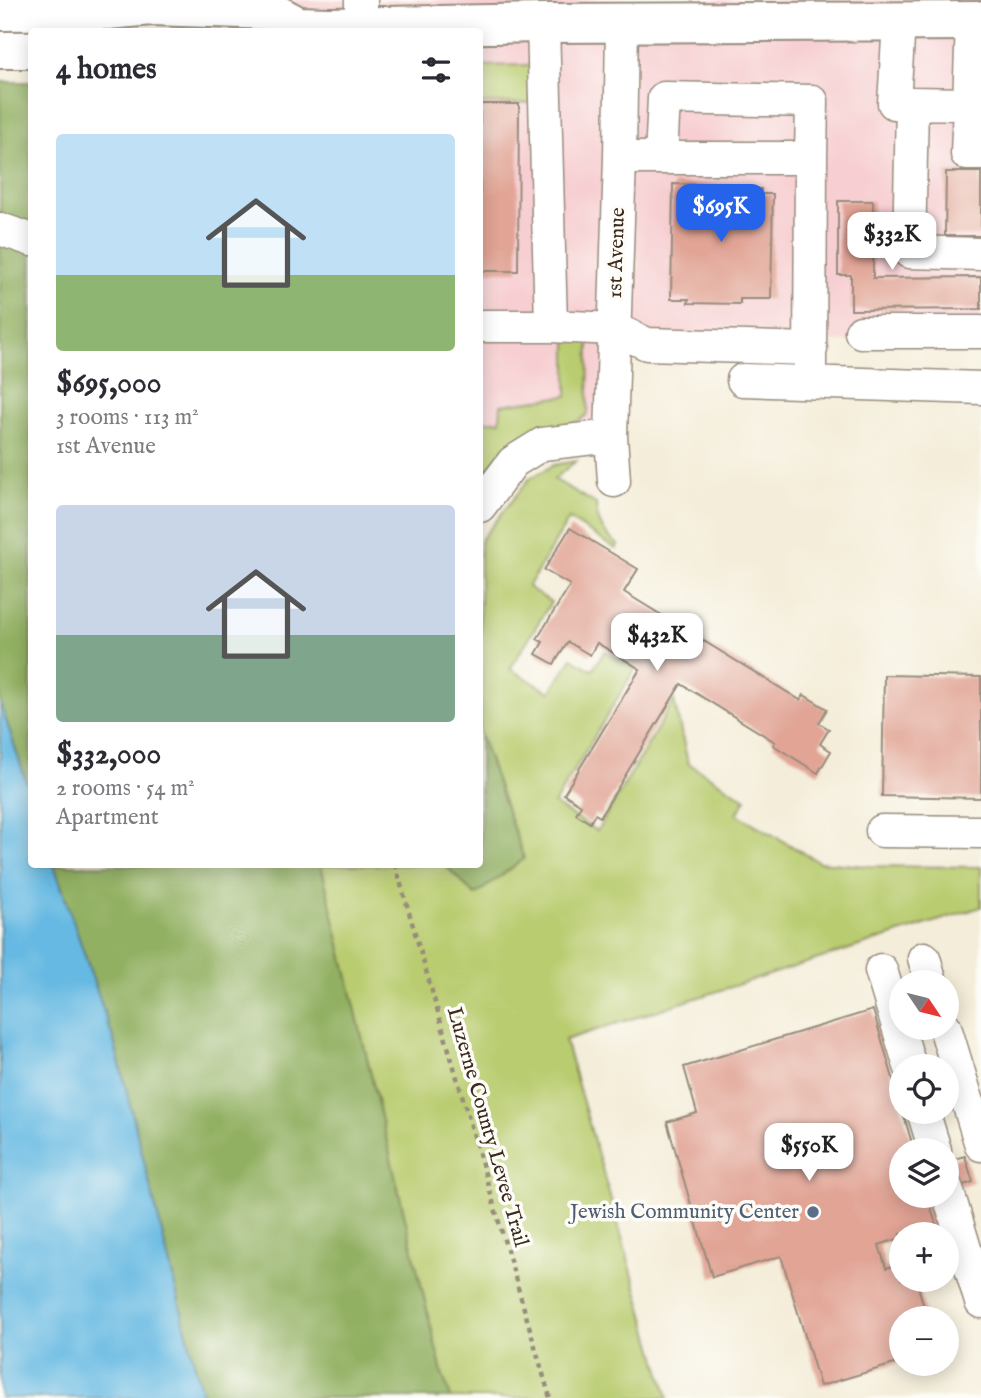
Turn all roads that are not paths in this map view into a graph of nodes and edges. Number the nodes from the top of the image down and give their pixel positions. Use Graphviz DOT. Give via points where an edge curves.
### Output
graph roads {
  1 [pos="150,3"];
  2 [pos="0,11"];
  3 [pos="736,11"];
  4 [pos="531,16"];
  5 [pos="637,16"];
  6 [pos="967,16"];
  7 [pos="323,21"];
  8 [pos="899,22"];
  9 [pos="0,49"];
  10 [pos="28,49"];
  11 [pos="912,103"];
  12 [pos="969,104"];
  13 [pos="981,154"];
  14 [pos="620,158"];
  15 [pos="661,158"];
  16 [pos="811,158"];
  17 [pos="0,229"];
  18 [pos="28,239"];
  19 [pos="981,254"];
  20 [pos="483,326"];
  21 [pos="551,326"];
  22 [pos="615,329"];
  23 [pos="861,332"];
  24 [pos="981,332"];
  25 [pos="811,349"];
  26 [pos="743,380"];
  27 [pos="810,383"];
  28 [pos="981,388"];
  29 [pos="611,436"];
  30 [pos="614,481"];
  31 [pos="483,502"];
  32 [pos="882,831"];
  33 [pos="981,832"];
  34 [pos="881,970"];
  35 [pos="934,1040"];
  36 [pos="948,1040"];
  37 [pos="906,1054"];
  38 [pos="913,1054"];
  39 [pos="981,1146"];
  40 [pos="953,1208"];
  41 [pos="981,1302"];
  1 -- 2 [label="main road, bridge" via="108,10"];
  1 -- 7 [label="main road" via="268,9"];
  3 -- 5 [label="main road"];
  3 -- 8 [label="main road"];
  4 -- 5 [label="main road"];
  4 -- 7 [label="main road"];
  4 -- 21 [label="street"];
  5 -- 14 [label="street, 1st Avenue"];
  6 -- 8 [label="main road"];
  6 -- 12 [label="street"];
  8 -- 11 [label="street" via="894,103"];
  9 -- 10 [label="main road"];
  11 -- 12 [label="street"];
  11 -- 19 [label="street" via="909,252"];
  12 -- 13 [label="street" via="967,153"];
  14 -- 15 [label="street"];
  14 -- 22 [label="street, 1st Avenue"];
  15 -- 16 [label="street"];
  15 -- 16 [label="street" via="664,98 811,100"];
  16 -- 25 [label="street"];
  17 -- 18 [label="street"];
  20 -- 21 [label="street"];
  21 -- 22 [label="street"];
  22 -- 25 [label="street" via="647,344"];
  22 -- 29 [label="street, 1st Avenue"];
  23 -- 24 [label="street"];
  25 -- 27 [label="street"];
  26 -- 27 [label="street"];
  27 -- 28 [label="street"];
  29 -- 30 [label="street, 1st Avenue"];
  29 -- 31 [label="street" via="542,444 513,462"];
  32 -- 33 [label="street"];
  34 -- 37 [label="street"];
  35 -- 38 [label="street"];
  36 -- 39 [label="street"];
  40 -- 41 [label="street"];
}
